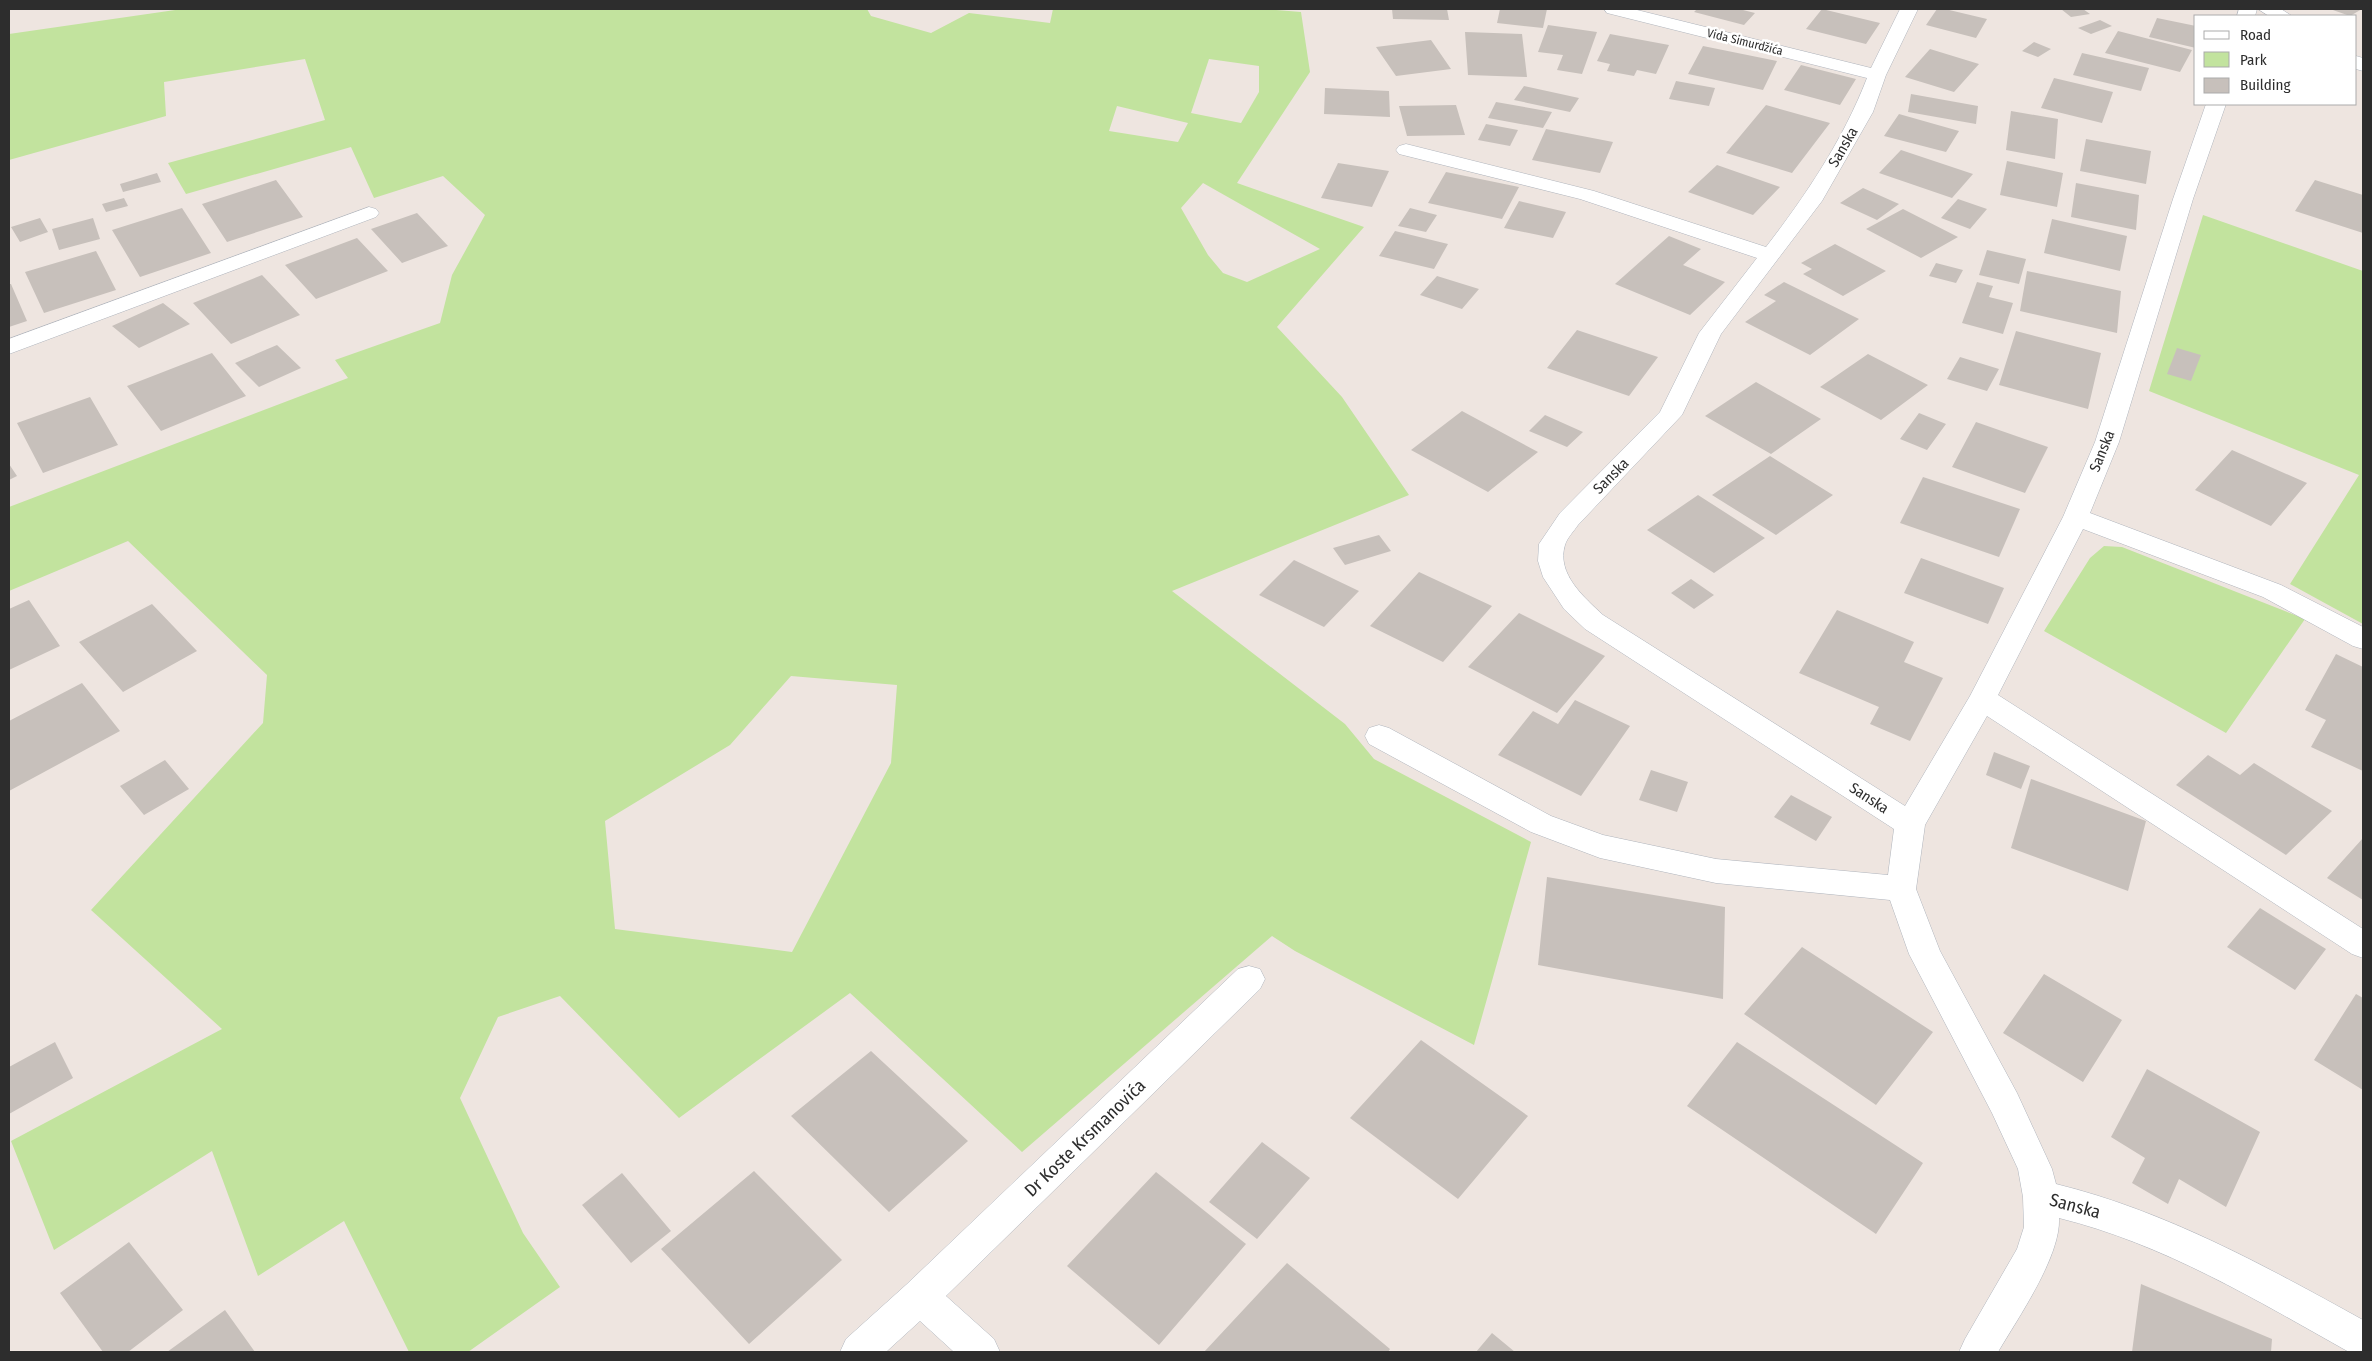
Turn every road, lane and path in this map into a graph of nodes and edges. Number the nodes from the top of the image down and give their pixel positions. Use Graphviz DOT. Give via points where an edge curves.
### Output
graph roads {
  1 [pos="1613,9"];
  2 [pos="1909,9"];
  3 [pos="2267,9"];
  4 [pos="2281,15"];
  5 [pos="1877,74"];
  6 [pos="2216,105"];
  7 [pos="1406,150"];
  8 [pos="369,214"];
  9 [pos="1770,255"];
  10 [pos="9,347"];
  11 [pos="2076,517"];
  12 [pos="2363,639"];
  13 [pos="1982,699"];
  14 [pos="1379,736"];
  15 [pos="1910,824"];
  16 [pos="1901,889"];
  17 [pos="2363,944"];
  18 [pos="1250,978"];
  19 [pos="2041,1198"];
  20 [pos="920,1297"];
  21 [pos="2363,1340"];
  22 [pos="859,1352"];
  23 [pos="981,1352"];
  24 [pos="1978,1352"];
  1 -- 5 [label="street, Vida Simurdžića"];
  2 -- 5 [label="street, Sanska"];
  3 -- 4 [label="street"];
  5 -- 9 [label="street, Sanska" via="1863,112 1816,193"];
  6 -- 11 [label="street, Sanska" via="2107,442"];
  7 -- 9 [label="street" via="1579,192"];
  8 -- 10 [label="street"];
  9 -- 15 [label="street, Sanska" via="1710,333 1670,415 1569,519 1552,544 1551,561 1563,590 1594,622"];
  11 -- 12 [label="street" via="2272,591"];
  11 -- 13 [label="street, Sanska"];
  13 -- 15 [label="street, Sanska"];
  13 -- 17 [label="street"];
  14 -- 16 [label="street" via="1541,824 1600,846 1716,871"];
  15 -- 16 [label="street, Sanska"];
  16 -- 19 [label="street, Sanska" via="1925,954 2005,1104 2035,1169"];
  18 -- 20 [label="street, Dr Koste Krsmanovića"];
  19 -- 21 [label="street, Sanska" via="2080,1205 2138,1225 2246,1276"];
  19 -- 24 [label="street" via="2042,1227 2033,1256"];
  20 -- 22 [label="street, Dr Koste Krsmanovića"];
  20 -- 23 [label="street"];
}
